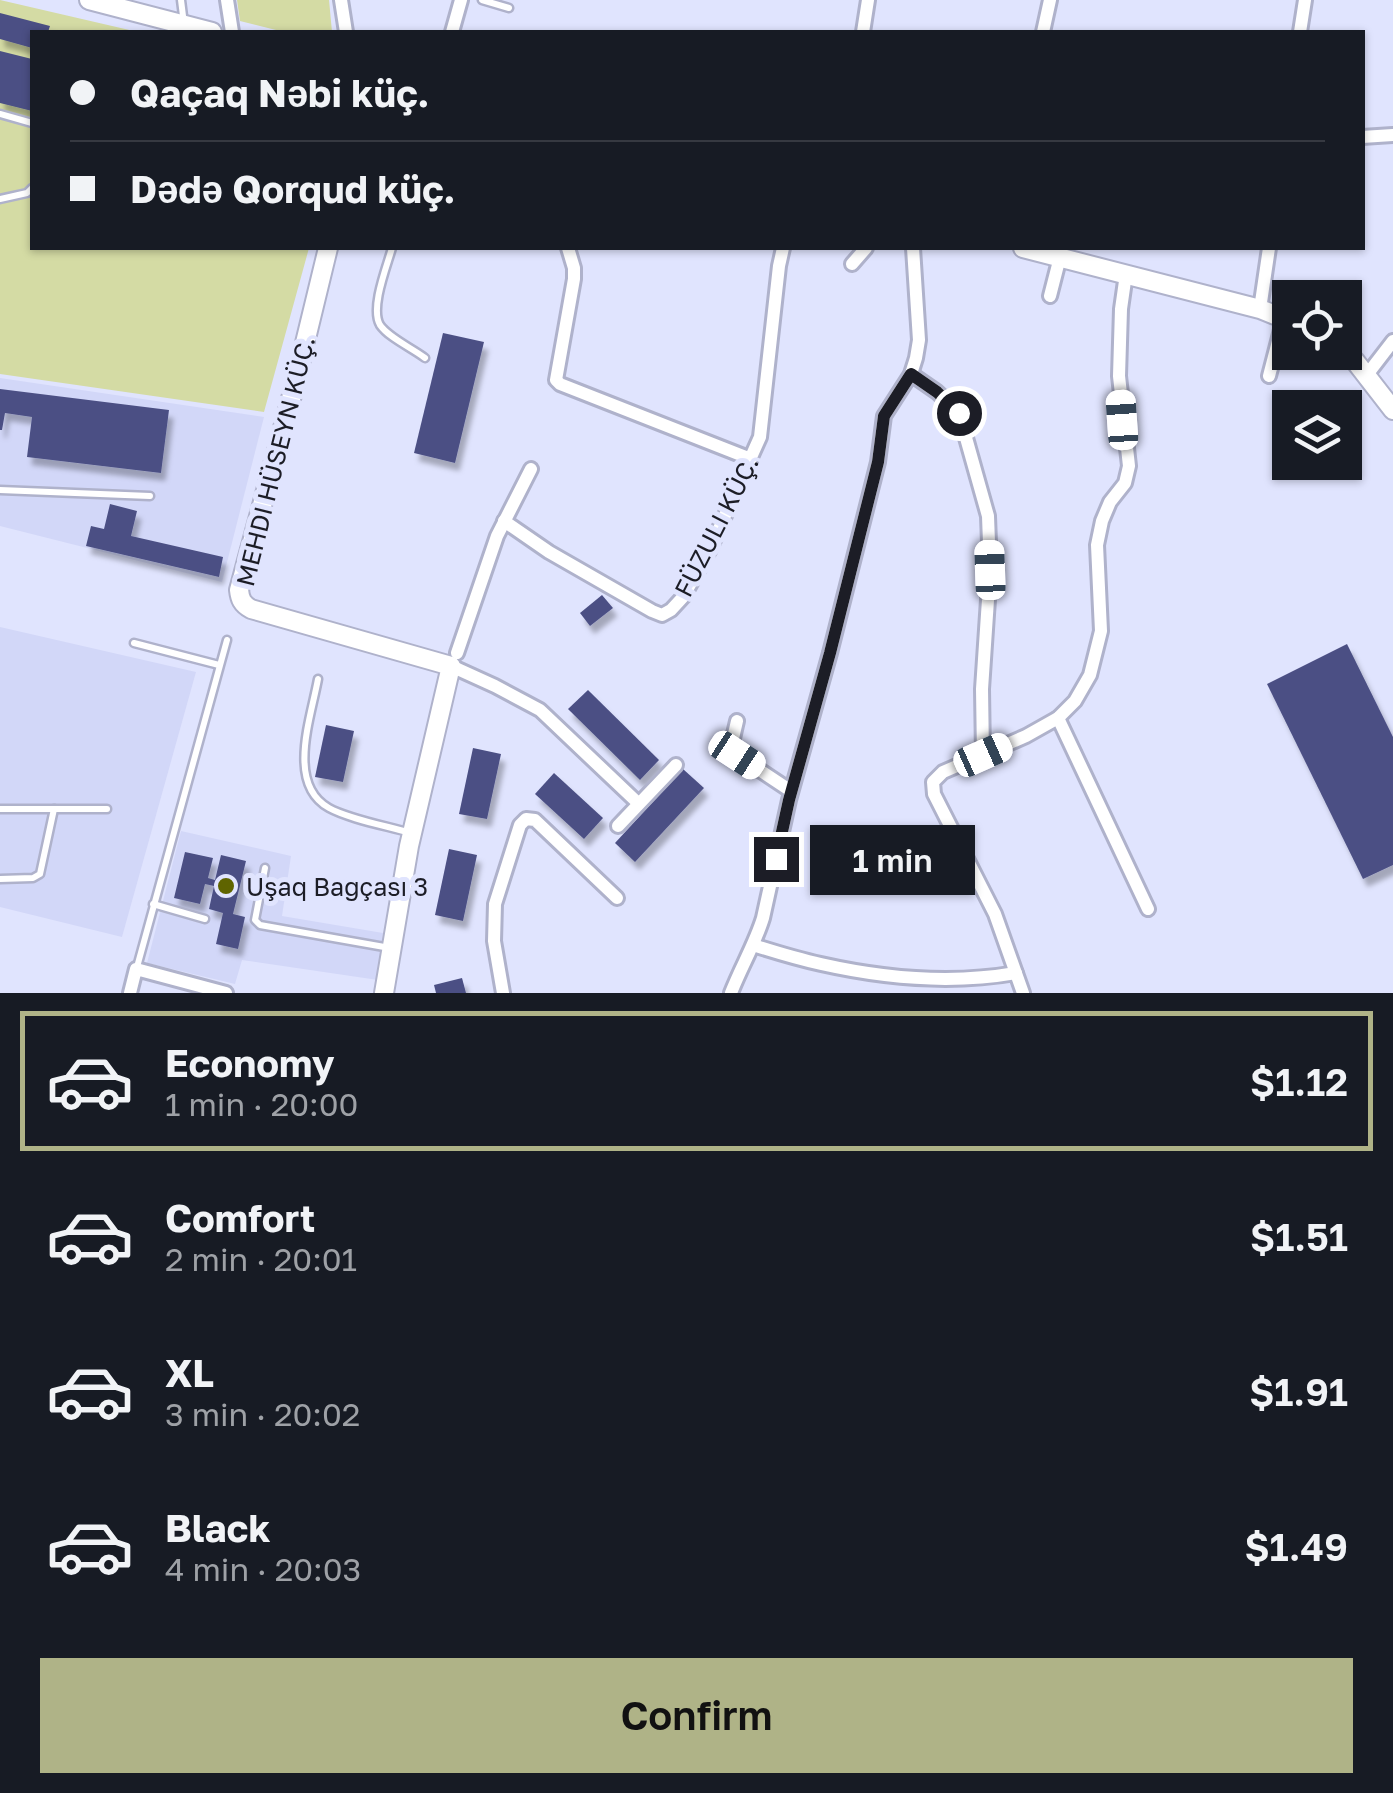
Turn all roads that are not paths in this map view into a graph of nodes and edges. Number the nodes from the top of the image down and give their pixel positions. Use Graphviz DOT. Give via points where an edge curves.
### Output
graph roads {
  1 [pos="90,0"];
  2 [pos="181,0"];
  3 [pos="227,0"];
  4 [pos="342,0"];
  5 [pos="461,0"];
  6 [pos="482,0"];
  7 [pos="868,0"];
  8 [pos="1050,0"];
  9 [pos="1305,0"];
  10 [pos="509,8"];
  11 [pos="184,25"];
  12 [pos="204,30"];
  13 [pos="232,30"];
  14 [pos="346,30"];
  15 [pos="453,30"];
  16 [pos="863,30"];
  17 [pos="1043,30"];
  18 [pos="1300,30"];
  19 [pos="0,114"];
  20 [pos="30,122"];
  21 [pos="1393,135"];
  22 [pos="1365,137"];
  23 [pos="30,190"];
  24 [pos="0,200"];
  25 [pos="328,250"];
  26 [pos="391,250"];
  27 [pos="569,250"];
  28 [pos="783,250"];
  29 [pos="864,250"];
  30 [pos="913,250"];
  31 [pos="1032,250"];
  32 [pos="1269,250"];
  33 [pos="1060,257"];
  34 [pos="852,264"];
  35 [pos="1126,274"];
  36 [pos="1050,296"];
  37 [pos="1260,309"];
  38 [pos="1272,314"];
  39 [pos="1393,341"];
  40 [pos="425,358"];
  41 [pos="1272,367"];
  42 [pos="1360,370"];
  43 [pos="911,374"];
  44 [pos="1269,376"];
  45 [pos="1366,376"];
  46 [pos="1393,410"];
  47 [pos="751,459"];
  48 [pos="531,469"];
  49 [pos="0,490"];
  50 [pos="150,496"];
  51 [pos="504,521"];
  52 [pos="227,640"];
  53 [pos="134,643"];
  54 [pos="454,660"];
  55 [pos="220,665"];
  56 [pos="318,679"];
  57 [pos="1058,718"];
  58 [pos="737,721"];
  59 [pos="983,755"];
  60 [pos="676,765"];
  61 [pos="791,791"];
  62 [pos="638,803"];
  63 [pos="0,809"];
  64 [pos="54,809"];
  65 [pos="107,810"];
  66 [pos="618,826"];
  67 [pos="412,834"];
  68 [pos="265,868"];
  69 [pos="0,879"];
  70 [pos="617,898"];
  71 [pos="153,904"];
  72 [pos="1148,910"];
  73 [pos="205,918"];
  74 [pos="753,946"];
  75 [pos="392,948"];
  76 [pos="136,969"];
  77 [pos="1016,974"];
  78 [pos="130,993"];
  79 [pos="226,993"];
  80 [pos="384,993"];
  81 [pos="502,993"];
  82 [pos="732,993"];
  83 [pos="1023,993"];
  1 -- 11 [label="street"];
  2 -- 11 [label="lane"];
  3 -- 13 [label="street"];
  4 -- 14 [label="street"];
  5 -- 15 [label="street"];
  6 -- 10 [label="lane"];
  7 -- 16 [label="street"];
  8 -- 17 [label="street"];
  9 -- 18 [label="street"];
  11 -- 12 [label="street"];
  19 -- 20 [label="lane"];
  21 -- 22 [label="street"];
  23 -- 24 [label="lane"];
  25 -- 54 [label="street, MEHDI HÜSEYN KÜÇ." via="240,600 251,609"];
  26 -- 40 [label="lane" via="377,318"];
  27 -- 47 [label="street" via="574,279 556,380"];
  28 -- 47 [label="street, FÜZULI KÜÇ." via="760,437"];
  29 -- 34 [label="street"];
  30 -- 43 [label="street" via="918,340"];
  31 -- 33 [label="street"];
  32 -- 37 [label="street"];
  33 -- 35 [label="street"];
  33 -- 36 [label="street"];
  35 -- 37 [label="street"];
  35 -- 57 [label="street" via="1119,376 1129,466 1097,545 1100,631 1090,675"];
  37 -- 38 [label="street"];
  39 -- 45 [label="street"];
  41 -- 44 [label="street"];
  42 -- 45 [label="street"];
  43 -- 59 [label="street" via="959,413 988,516"];
  43 -- 61 [label="street" via="884,416 878,462"];
  45 -- 46 [label="street"];
  47 -- 51 [label="street, FÜZULI KÜÇ." via="683,597 662,615"];
  48 -- 51 [label="street"];
  49 -- 50 [label="lane"];
  51 -- 54 [label="street"];
  52 -- 55 [label="lane"];
  53 -- 55 [label="lane"];
  54 -- 62 [label="street" via="540,710"];
  54 -- 67 [label="street"];
  55 -- 71 [label="lane"];
  56 -- 67 [label="lane" via="304,758 314,796 331,810"];
  57 -- 59 [label="street"];
  57 -- 72 [label="street"];
  58 -- 61 [label="street" via="731,747 737,755"];
  59 -- 77 [label="street" via="943,772 933,782 934,794 995,914"];
  60 -- 62 [label="street"];
  61 -- 74 [label="street"];
  62 -- 66 [label="street"];
  63 -- 64 [label="lane"];
  64 -- 65 [label="lane"];
  64 -- 69 [label="lane" via="40,874"];
  67 -- 75 [label="street"];
  68 -- 75 [label="lane" via="254,920 260,925"];
  70 -- 81 [label="street" via="536,820 526,819 496,904"];
  71 -- 73 [label="lane"];
  71 -- 76 [label="lane"];
  74 -- 77 [label="street" via="889,974"];
  74 -- 82 [label="street"];
  75 -- 80 [label="street"];
  76 -- 78 [label="street"];
  76 -- 79 [label="street"];
  77 -- 83 [label="street"];
}
